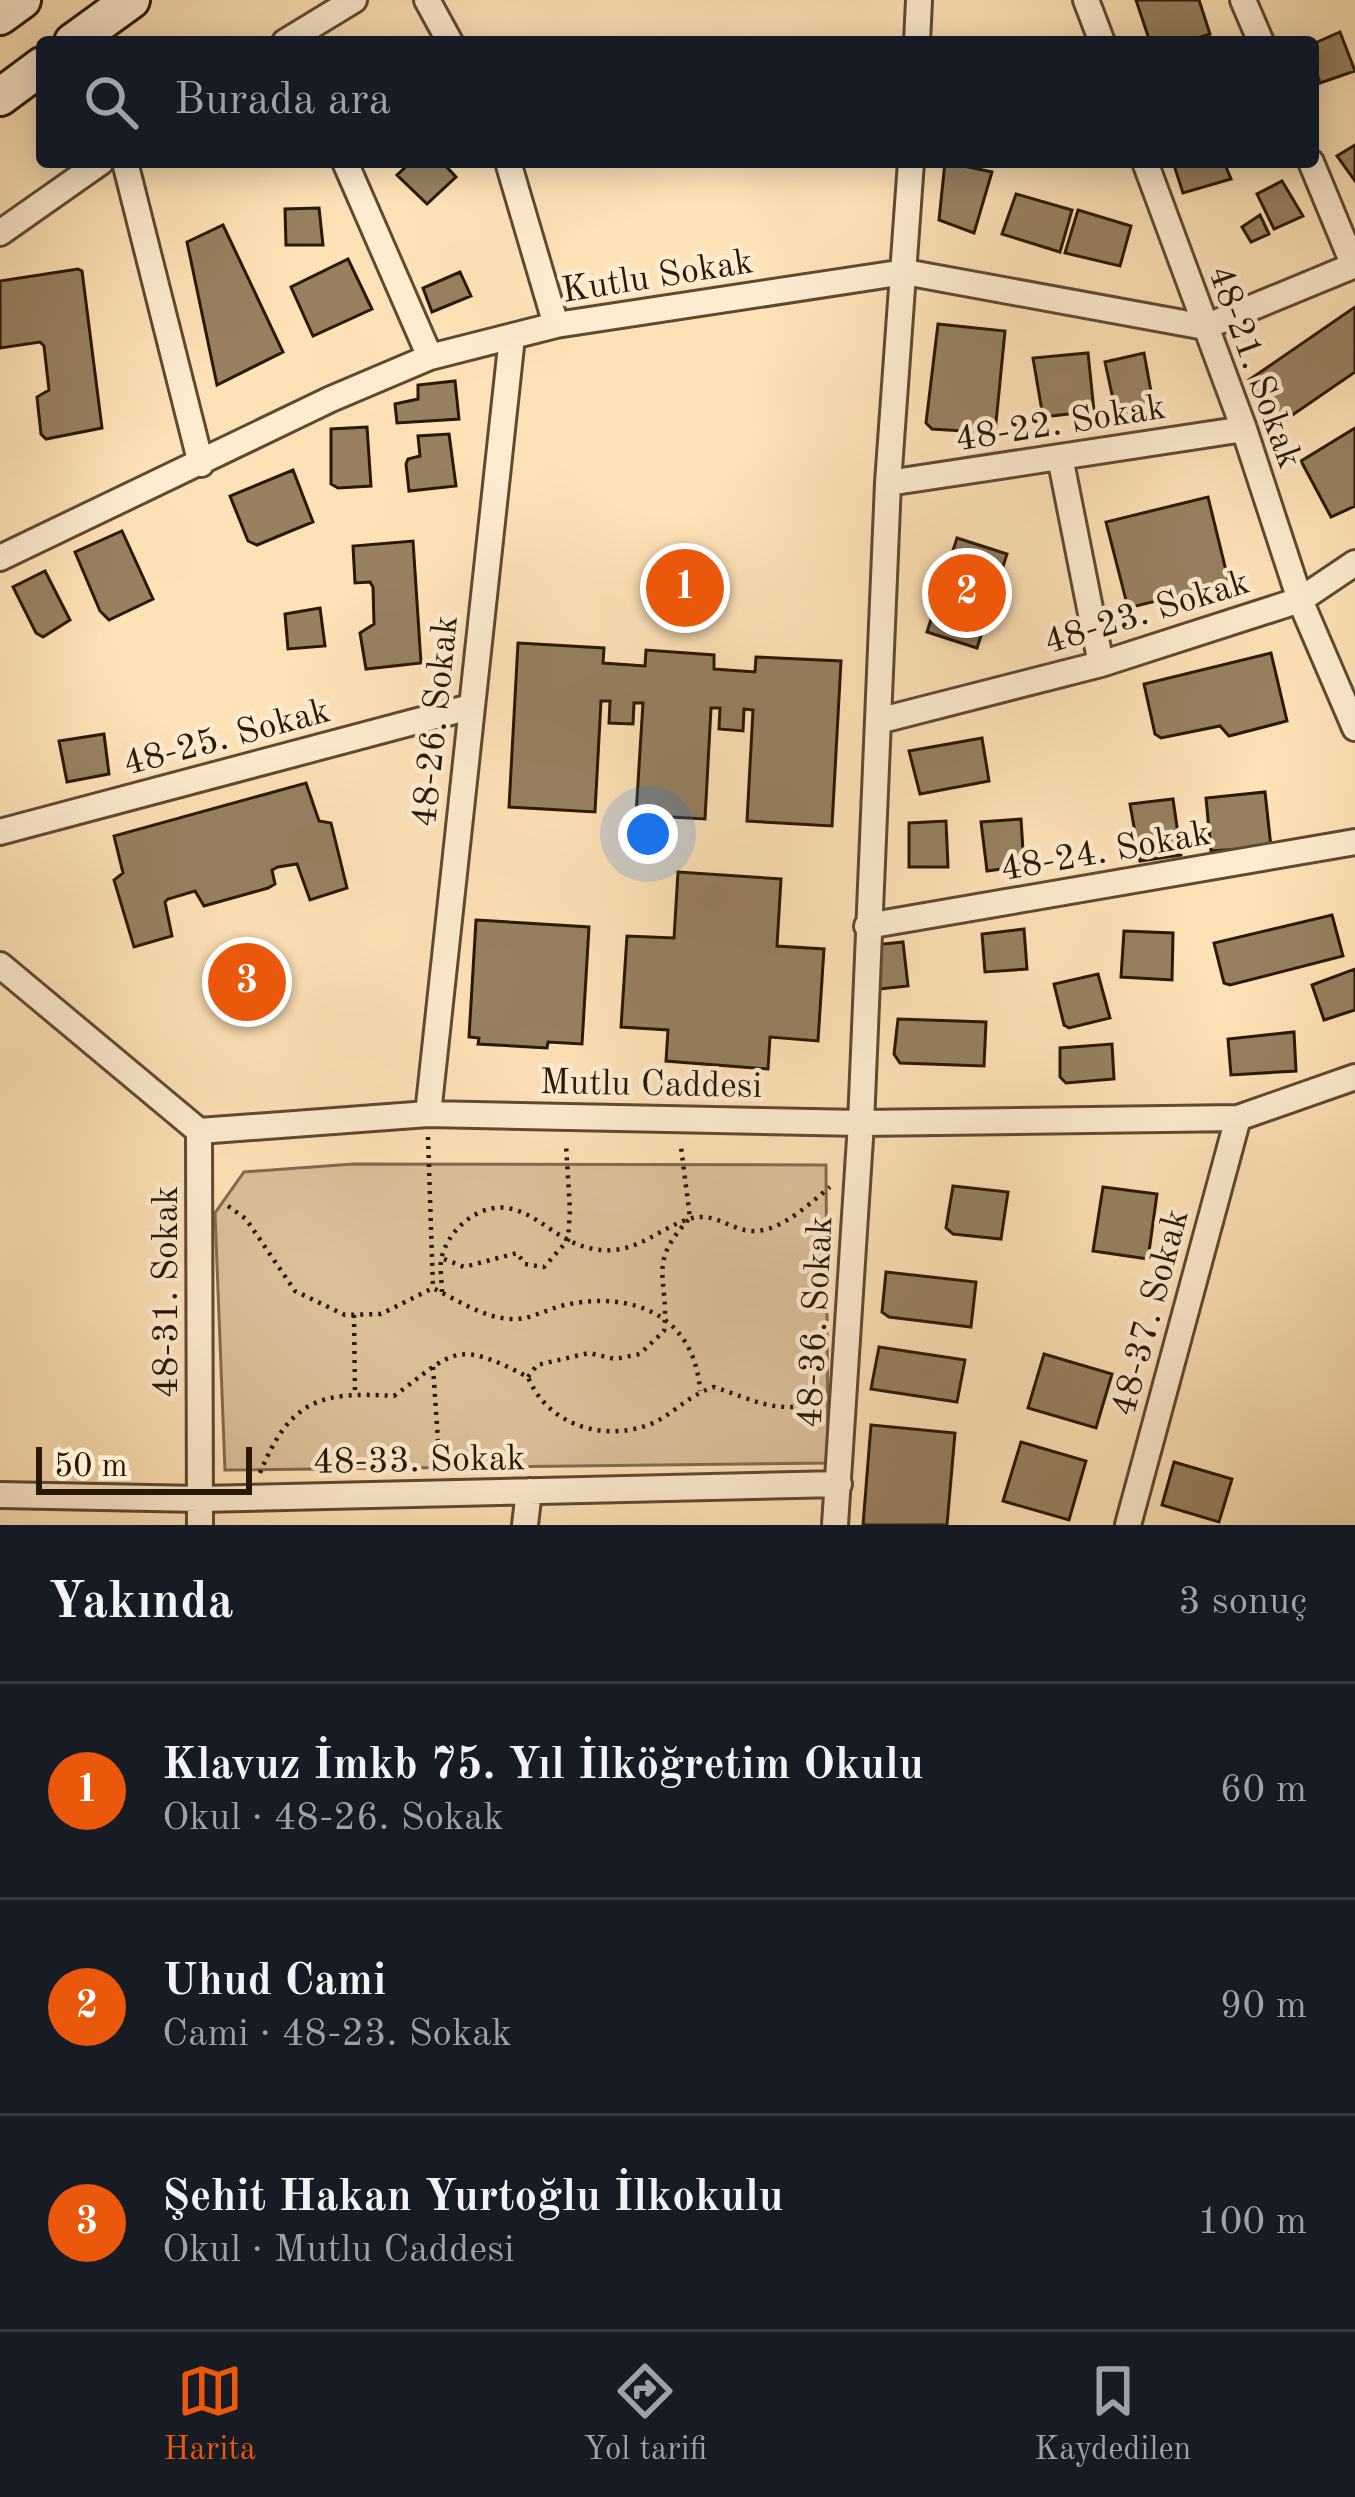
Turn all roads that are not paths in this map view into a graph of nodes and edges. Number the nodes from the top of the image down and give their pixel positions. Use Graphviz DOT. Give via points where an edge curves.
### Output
graph roads {
  1 [pos="22,0"];
  2 [pos="131,0"];
  3 [pos="354,0"];
  4 [pos="427,0"];
  5 [pos="919,0"];
  6 [pos="1086,0"];
  7 [pos="1243,0"];
  8 [pos="0,16"];
  9 [pos="82,36"];
  10 [pos="298,36"];
  11 [pos="446,36"];
  12 [pos="917,36"];
  13 [pos="1100,36"];
  14 [pos="1258,36"];
  15 [pos="36,71"];
  16 [pos="0,98"];
  17 [pos="92,168"];
  18 [pos="127,168"];
  19 [pos="349,168"];
  20 [pos="510,168"];
  21 [pos="911,168"];
  22 [pos="1147,168"];
  23 [pos="1313,168"];
  24 [pos="0,232"];
  25 [pos="1354,266"];
  26 [pos="905,272"];
  27 [pos="556,325"];
  28 [pos="1205,327"];
  29 [pos="512,337"];
  30 [pos="430,357"];
  31 [pos="1244,429"];
  32 [pos="1060,457"];
  33 [pos="201,464"];
  34 [pos="888,483"];
  35 [pos="0,558"];
  36 [pos="1355,563"];
  37 [pos="1300,599"];
  38 [pos="1100,664"];
  39 [pos="470,707"];
  40 [pos="878,721"];
  41 [pos="1355,728"];
  42 [pos="0,832"];
  43 [pos="1355,842"];
  44 [pos="867,926"];
  45 [pos="0,965"];
  46 [pos="1355,1077"];
  47 [pos="428,1114"];
  48 [pos="1238,1118"];
  49 [pos="862,1123"];
  50 [pos="200,1131"];
  51 [pos="839,1484"];
  52 [pos="529,1491"];
  53 [pos="0,1495"];
  54 [pos="200,1499"];
  55 [pos="200,1525"];
  56 [pos="525,1525"];
  57 [pos="835,1525"];
  58 [pos="1128,1525"];
  1 -- 8 [label="main road"];
  2 -- 9 [label="main road"];
  3 -- 10 [label="street"];
  4 -- 11 [label="street"];
  5 -- 12 [label="street"];
  6 -- 13 [label="street"];
  7 -- 14 [label="street"];
  15 -- 16 [label="main road"];
  17 -- 24 [label="street"];
  18 -- 33 [label="street"];
  19 -- 30 [label="street"];
  20 -- 27 [label="street"];
  21 -- 26 [label="street, 48-36. Sokak"];
  22 -- 28 [label="street, 48-21. Sokak"];
  23 -- 25 [label="street"];
  25 -- 28 [label="street"];
  26 -- 27 [label="street, Kutlu Sokak"];
  26 -- 28 [label="street, Kutlu Sokak"];
  26 -- 34 [label="street, 48-36. Sokak"];
  27 -- 29 [label="street, Kutlu Sokak"];
  28 -- 31 [label="street, 48-21. Sokak"];
  29 -- 30 [label="street, Kutlu Sokak"];
  29 -- 39 [label="street, 48-26. Sokak"];
  30 -- 33 [label="street, Kutlu Sokak"];
  31 -- 32 [label="street, 48-22. Sokak"];
  31 -- 37 [label="street, 48-21. Sokak"];
  32 -- 34 [label="street, 48-22. Sokak"];
  32 -- 38 [label="street"];
  33 -- 35 [label="street, Kutlu Sokak"];
  34 -- 40 [label="street, 48-36. Sokak"];
  36 -- 37 [label="street, 48-23. Sokak"];
  37 -- 38 [label="street, 48-23. Sokak"];
  37 -- 41 [label="street, 48-21. Sokak"];
  38 -- 40 [label="street, 48-23. Sokak"];
  39 -- 42 [label="street, 48-25. Sokak"];
  39 -- 47 [label="street, 48-26. Sokak"];
  40 -- 44 [label="street, 48-36. Sokak"];
  43 -- 44 [label="street, 48-24. Sokak"];
  44 -- 49 [label="street, 48-36. Sokak"];
  45 -- 50 [label="street"];
  46 -- 48 [label="street, Mutlu Caddesi"];
  47 -- 49 [label="street, Mutlu Caddesi"];
  47 -- 50 [label="street, Mutlu Caddesi"];
  48 -- 49 [label="street, Mutlu Caddesi"];
  48 -- 58 [label="street, 48-37. Sokak"];
  49 -- 51 [label="street, 48-36. Sokak"];
  50 -- 54 [label="street, 48-31. Sokak"];
  51 -- 52 [label="street, 48-33. Sokak"];
  51 -- 57 [label="street, 48-36. Sokak"];
  52 -- 54 [label="street, 48-33. Sokak"];
  52 -- 56 [label="street"];
  53 -- 54 [label="street, 48-33. Sokak"];
  54 -- 55 [label="street, 48-31. Sokak"];
}
